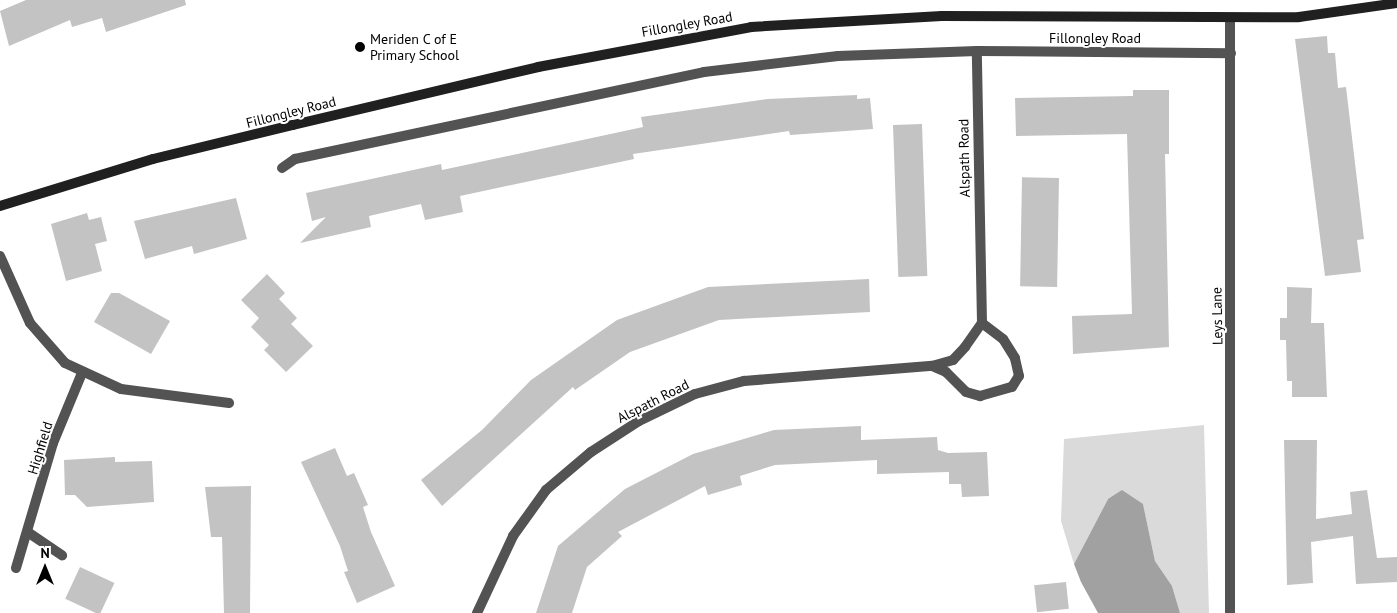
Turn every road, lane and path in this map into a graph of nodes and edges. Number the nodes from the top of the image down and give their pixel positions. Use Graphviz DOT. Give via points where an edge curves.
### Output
graph roads {
  1 [pos="1397,3"];
  2 [pos="1230,18"];
  3 [pos="977,51"];
  4 [pos="1231,53"];
  5 [pos="282,168"];
  6 [pos="0,206"];
  7 [pos="0,256"];
  8 [pos="982,323"];
  9 [pos="932,366"];
  10 [pos="82,373"];
  11 [pos="229,404"];
  12 [pos="28,534"];
  13 [pos="62,554"];
  14 [pos="16,568"];
  15 [pos="477,613"];
  16 [pos="1230,613"];
  1 -- 2 [label="main road, Fillongley Road" via="1299,17"];
  2 -- 4 [label="street, Leys Lane"];
  2 -- 6 [label="main road, Fillongley Road" via="942,16 750,27 538,68 293,125 153,160"];
  3 -- 4 [label="street, Fillongley Road"];
  3 -- 5 [label="street, Fillongley Road" via="838,56 704,72 295,158"];
  3 -- 8 [label="street, Alspath Road"];
  4 -- 16 [label="street, Leys Lane"];
  7 -- 10 [label="street" via="30,323 65,363"];
  8 -- 9 [label="street, Alspath Road" via="953,360"];
  8 -- 9 [label="street" via="1003,339 1015,358 1019,376 1012,387 980,396 966,392 946,372"];
  9 -- 15 [label="street, Alspath Road" via="744,381 695,394 639,421 591,452 546,490 513,536"];
  10 -- 11 [label="street" via="157,397"];
  10 -- 12 [label="street, Highfield" via="53,443"];
  12 -- 13 [label="street"];
  12 -- 14 [label="street, Highfield"];
}
